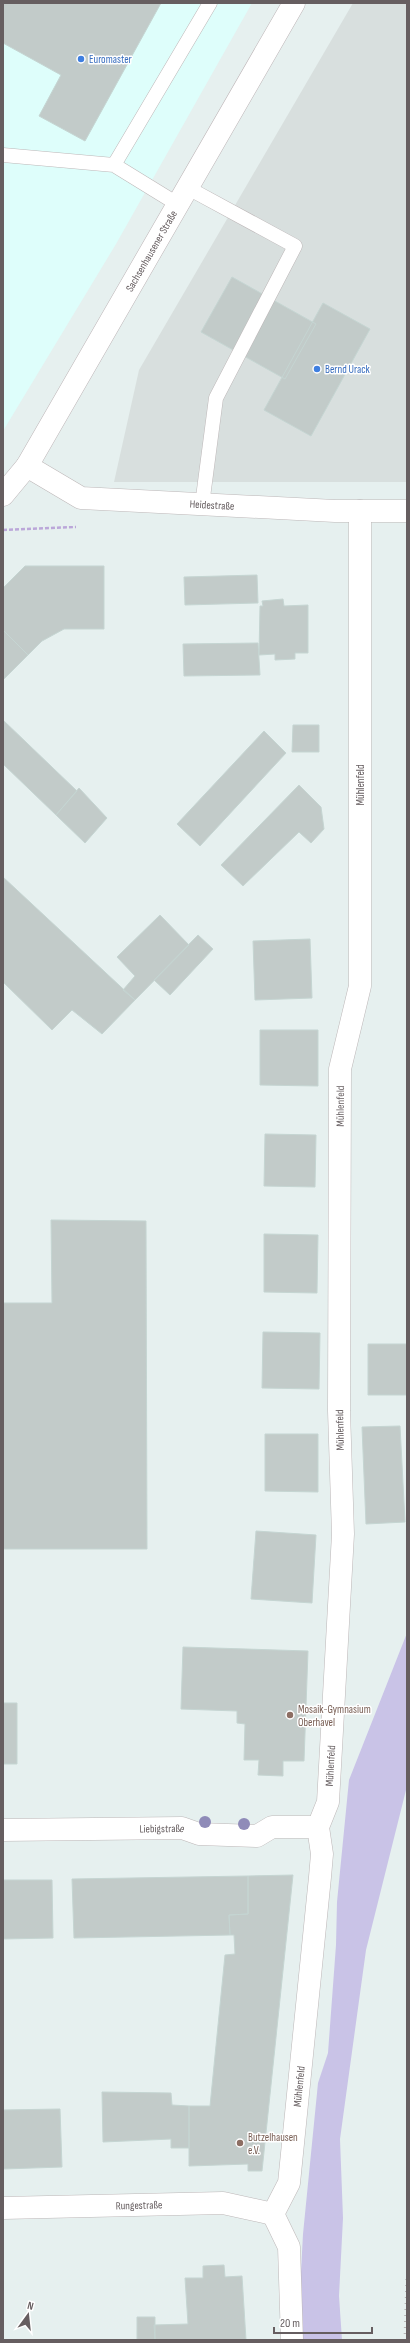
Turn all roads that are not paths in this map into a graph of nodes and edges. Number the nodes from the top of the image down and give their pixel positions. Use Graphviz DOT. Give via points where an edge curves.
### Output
graph roads {
  1 [pos="210,3"];
  2 [pos="294,3"];
  3 [pos="3,155"];
  4 [pos="114,165"];
  5 [pos="184,196"];
  6 [pos="27,466"];
  7 [pos="3,495"];
  8 [pos="202,505"];
  9 [pos="360,511"];
  10 [pos="407,511"];
  11 [pos="318,1827"];
  12 [pos="3,1830"];
  13 [pos="3,2208"];
  14 [pos="274,2214"];
  15 [pos="292,2340"];
  1 -- 4 [label="lane"];
  2 -- 5 [label="street, Sachsenhausener Straße"];
  3 -- 4 [label="lane"];
  4 -- 5 [label="lane"];
  5 -- 6 [label="street, Sachsenhausener Straße"];
  5 -- 8 [label="lane" via="296,246 216,398"];
  6 -- 7 [label="street, Sachsenhausener Straße"];
  6 -- 8 [label="street, Heidestraße" via="81,498"];
  8 -- 9 [label="street, Heidestraße"];
  9 -- 10 [label="street, Heidestraße"];
  9 -- 11 [label="street, Mühlenfeld" via="360,986 340,1069 339,1411 342,1534 328,1802"];
  11 -- 12 [label="street, Liebigstraße" via="272,1827 257,1836 199,1834 182,1828"];
  11 -- 14 [label="street, Mühlenfeld" via="322,1854 289,2183"];
  13 -- 14 [label="street, Rungestraße" via="224,2203"];
  14 -- 15 [label="street" via="289,2247"];
}
